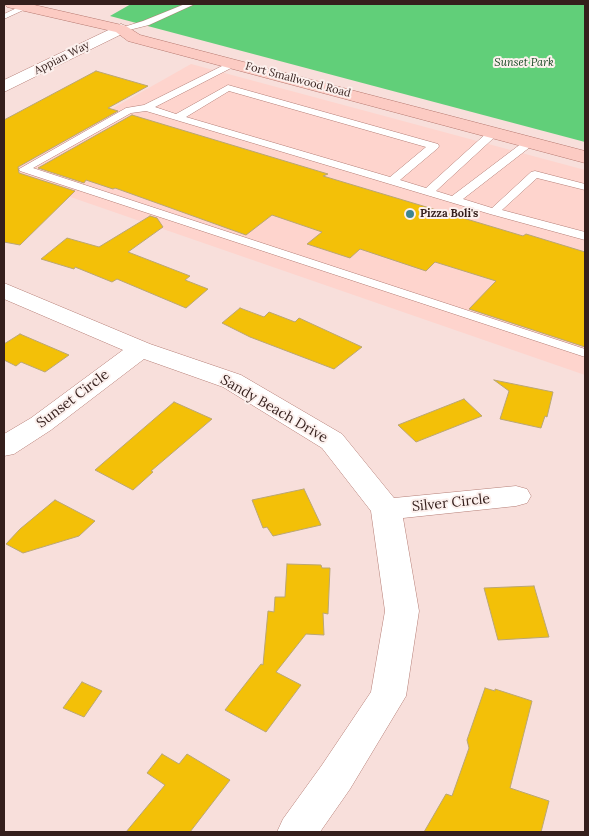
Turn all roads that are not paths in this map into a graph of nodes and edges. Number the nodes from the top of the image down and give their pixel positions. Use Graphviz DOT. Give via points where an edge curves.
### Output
graph roads {
  1 [pos="191,4"];
  2 [pos="19,5"];
  3 [pos="138,16"];
  4 [pos="4,17"];
  5 [pos="121,29"];
  6 [pos="234,63"];
  7 [pos="4,87"];
  8 [pos="146,108"];
  9 [pos="176,118"];
  10 [pos="494,132"];
  11 [pos="530,142"];
  12 [pos="585,157"];
  13 [pos="392,182"];
  14 [pos="585,186"];
  15 [pos="428,192"];
  16 [pos="454,200"];
  17 [pos="494,212"];
  18 [pos="585,236"];
  19 [pos="4,290"];
  20 [pos="141,349"];
  21 [pos="585,353"];
  22 [pos="4,447"];
  23 [pos="516,496"];
  24 [pos="386,509"];
  25 [pos="297,832"];
  1 -- 5 [label="lane" via="146,23"];
  2 -- 4 [label="lane"];
  2 -- 5 [label="main road, Fort Smallwood Road"];
  3 -- 5 [label="lane"];
  5 -- 6 [label="main road, Fort Smallwood Road" via="134,38"];
  5 -- 7 [label="street, Appian Way"];
  6 -- 8 [label="lane"];
  6 -- 10 [label="main road, Fort Smallwood Road"];
  8 -- 9 [label="lane"];
  8 -- 21 [label="lane" via="129,110 24,170"];
  9 -- 13 [label="lane"];
  9 -- 13 [label="lane" via="228,88 434,146"];
  10 -- 11 [label="main road, Fort Smallwood Road"];
  10 -- 15 [label="lane"];
  11 -- 12 [label="main road, Fort Smallwood Road"];
  11 -- 16 [label="lane"];
  13 -- 15 [label="lane"];
  14 -- 17 [label="lane" via="535,174"];
  15 -- 16 [label="lane"];
  16 -- 17 [label="lane"];
  17 -- 18 [label="lane"];
  19 -- 20 [label="street, Sandy Beach Drive"];
  20 -- 22 [label="street, Sunset Circle" via="41,424"];
  20 -- 24 [label="street, Sandy Beach Drive" via="232,380 332,441"];
  23 -- 24 [label="street, Silver Circle"];
  24 -- 25 [label="street, Sandy Beach Drive" via="402,611 388,696"];
}
